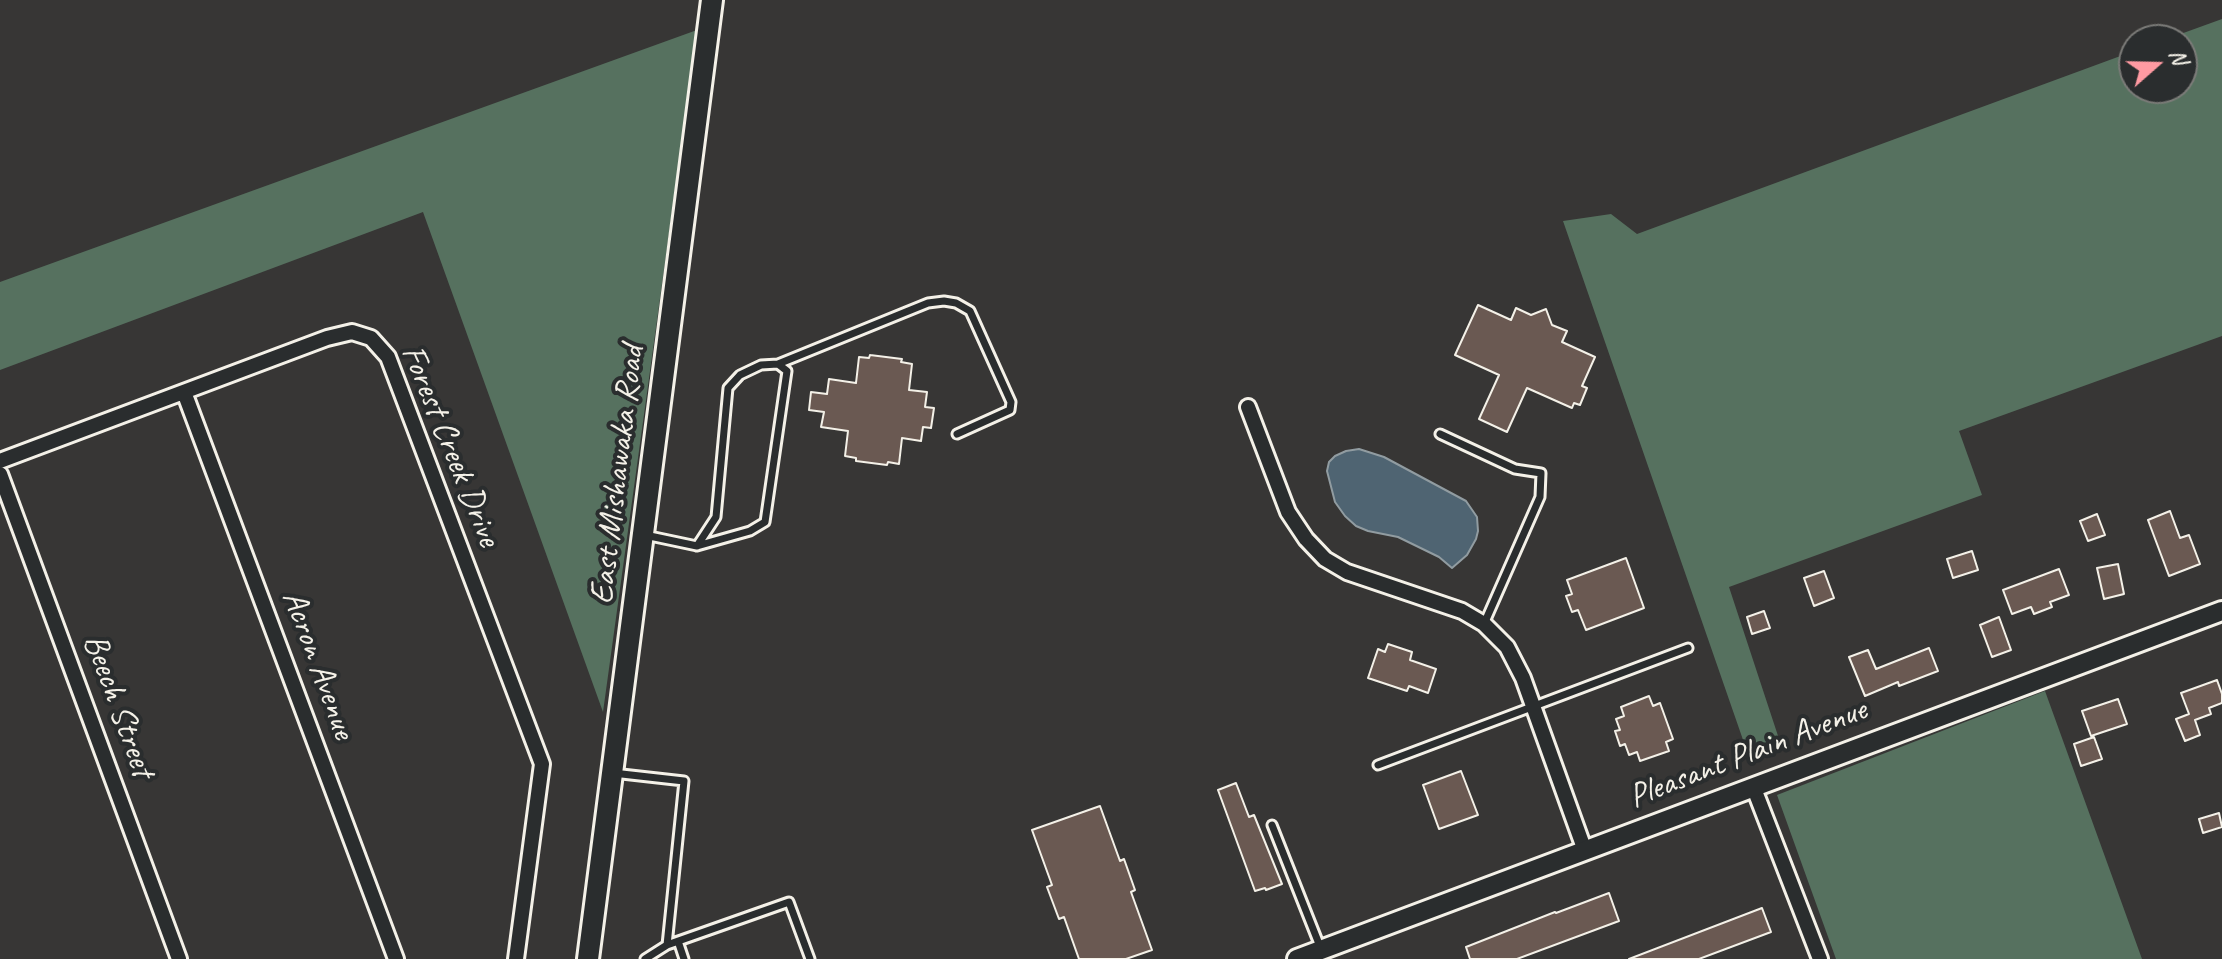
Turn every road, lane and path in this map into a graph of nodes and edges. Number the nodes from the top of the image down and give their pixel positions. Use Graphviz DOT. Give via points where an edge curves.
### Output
graph roads {
  1 [pos="712,0"];
  2 [pos="778,364"];
  3 [pos="184,392"];
  4 [pos="1248,407"];
  5 [pos="957,434"];
  6 [pos="1440,434"];
  7 [pos="0,461"];
  8 [pos="0,474"];
  9 [pos="643,535"];
  10 [pos="697,546"];
  11 [pos="2222,611"];
  12 [pos="1484,624"];
  13 [pos="1688,648"];
  14 [pos="1533,705"];
  15 [pos="1378,765"];
  16 [pos="612,773"];
  17 [pos="1753,786"];
  18 [pos="1272,825"];
  19 [pos="1585,851"];
  20 [pos="678,941"];
  21 [pos="667,945"];
  22 [pos="1321,950"];
  23 [pos="179,959"];
  24 [pos="396,959"];
  25 [pos="516,959"];
  26 [pos="588,959"];
  27 [pos="645,959"];
  28 [pos="684,959"];
  29 [pos="810,959"];
  30 [pos="1297,959"];
  31 [pos="1820,959"];
  1 -- 9 [label="main road, East Mishawaka Road"];
  2 -- 5 [label="lane" via="928,303 956,303 970,311 1011,402 1010,410"];
  2 -- 10 [label="lane" via="740,375 728,388 716,517"];
  2 -- 10 [label="lane" via="787,371 765,522"];
  3 -- 7 [label="street, Forest Creek Drive"];
  3 -- 24 [label="street, Acron Avenue"];
  3 -- 25 [label="street, Forest Creek Drive" via="352,332 371,338 388,357 542,764"];
  4 -- 12 [label="street" via="1288,512 1325,559"];
  6 -- 12 [label="lane" via="1515,469 1541,473 1540,497"];
  8 -- 23 [label="street, Beech Street"];
  9 -- 10 [label="lane"];
  9 -- 16 [label="main road, East Mishawaka Road"];
  11 -- 17 [label="street, Pleasant Plain Avenue"];
  12 -- 14 [label="street" via="1507,647"];
  13 -- 14 [label="lane"];
  14 -- 15 [label="lane"];
  14 -- 19 [label="street"];
  16 -- 21 [label="lane" via="684,781"];
  16 -- 26 [label="main road, East Mishawaka Road"];
  17 -- 19 [label="street, Pleasant Plain Avenue"];
  17 -- 31 [label="street"];
  18 -- 22 [label="lane"];
  19 -- 22 [label="street, Pleasant Plain Avenue"];
  20 -- 21 [label="lane"];
  20 -- 28 [label="lane"];
  20 -- 29 [label="lane" via="789,902"];
  21 -- 27 [label="lane"];
  22 -- 30 [label="street, Pleasant Plain Avenue"];
}
